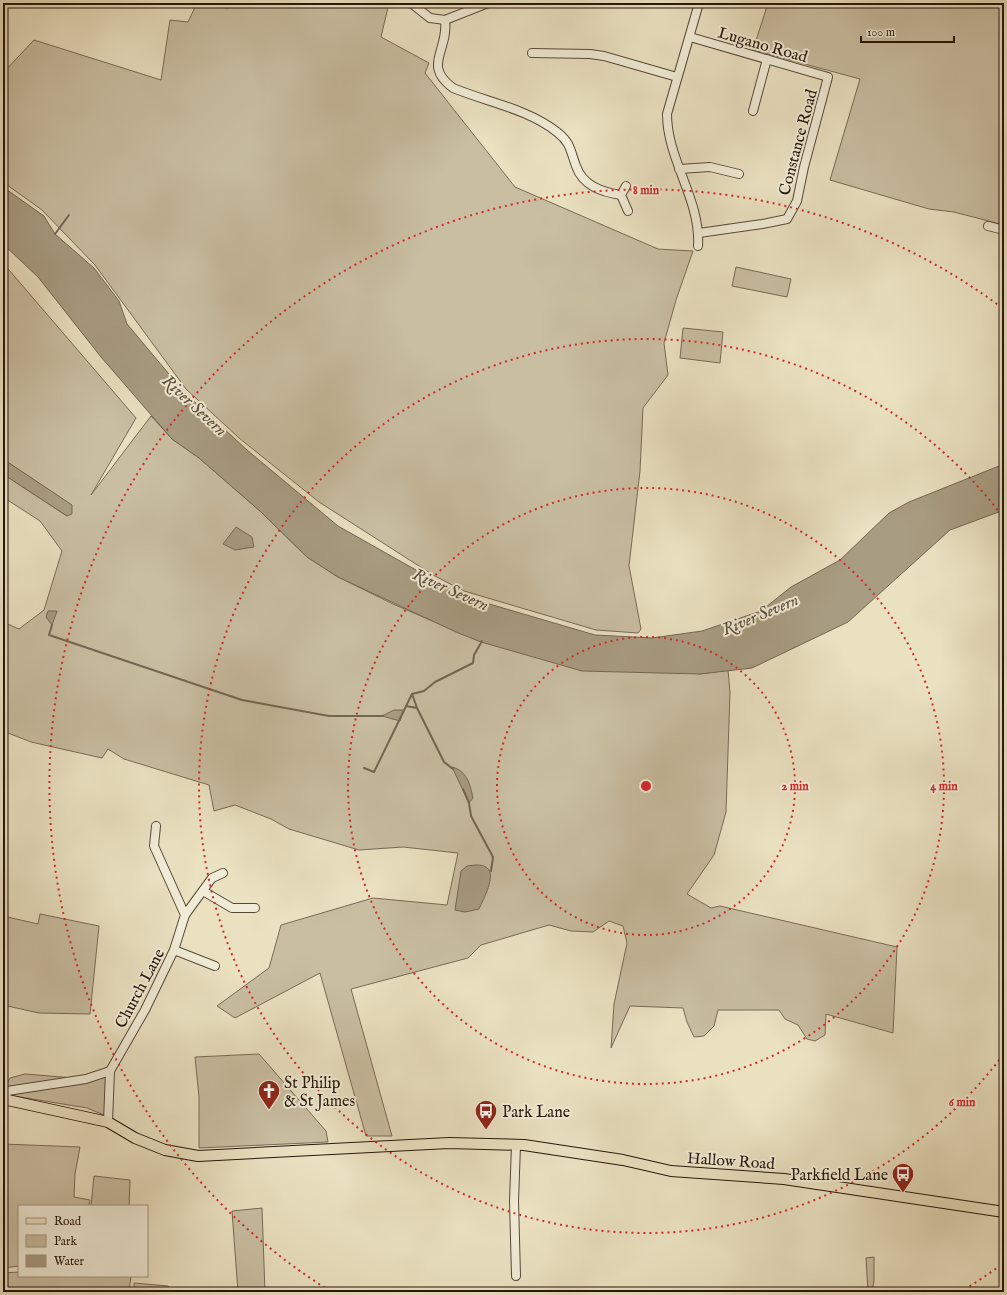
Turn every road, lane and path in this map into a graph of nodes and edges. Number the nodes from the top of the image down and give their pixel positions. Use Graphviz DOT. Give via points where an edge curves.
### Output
graph roads {
  1 [pos="411,3"];
  2 [pos="488,3"];
  3 [pos="700,3"];
  4 [pos="445,20"];
  5 [pos="690,37"];
  6 [pos="532,53"];
  7 [pos="767,59"];
  8 [pos="677,77"];
  9 [pos="828,77"];
  10 [pos="753,111"];
  11 [pos="679,169"];
  12 [pos="739,174"];
  13 [pos="626,186"];
  14 [pos="621,195"];
  15 [pos="628,211"];
  16 [pos="988,226"];
  17 [pos="1004,230"];
  18 [pos="698,233"];
  19 [pos="698,246"];
  20 [pos="156,826"];
  21 [pos="223,873"];
  22 [pos="204,891"];
  23 [pos="255,908"];
  24 [pos="185,916"];
  25 [pos="174,950"];
  26 [pos="215,966"];
  27 [pos="110,1071"];
  28 [pos="5,1099"];
  29 [pos="108,1122"];
  30 [pos="516,1144"];
  31 [pos="1004,1212"];
  32 [pos="516,1276"];
  1 -- 4 [label="street" via="430,18"];
  2 -- 4 [label="street"];
  3 -- 5 [label="street"];
  4 -- 14 [label="street" via="446,38 438,57 437,68 445,82 459,91 529,116 556,131 567,141 575,164 585,180 605,192"];
  5 -- 7 [label="street, Lugano Road"];
  5 -- 8 [label="street"];
  6 -- 8 [label="street" via="604,56"];
  7 -- 9 [label="street, Lugano Road"];
  7 -- 10 [label="street"];
  8 -- 11 [label="street" via="667,114 667,130"];
  9 -- 18 [label="street, Constance Road" via="797,201 787,219"];
  11 -- 12 [label="street" via="710,167"];
  11 -- 18 [label="street" via="696,215"];
  13 -- 14 [label="street"];
  14 -- 15 [label="street"];
  16 -- 17 [label="street"];
  18 -- 19 [label="street"];
  20 -- 24 [label="street" via="154,846"];
  21 -- 22 [label="street, Church Lane" via="212,878"];
  22 -- 23 [label="street" via="232,908"];
  22 -- 24 [label="street, Church Lane"];
  24 -- 25 [label="street, Church Lane"];
  25 -- 26 [label="street"];
  25 -- 27 [label="street, Church Lane" via="145,1010"];
  27 -- 28 [label="street" via="86,1079 7,1091"];
  27 -- 29 [label="street, Church Lane"];
  28 -- 29 [label="main road, Hallow Road"];
  29 -- 30 [label="main road, Hallow Road" via="136,1138 165,1150 198,1156 449,1143"];
  30 -- 31 [label="main road, Hallow Road" via="623,1160 671,1171 784,1180"];
  30 -- 32 [label="street"];
}
